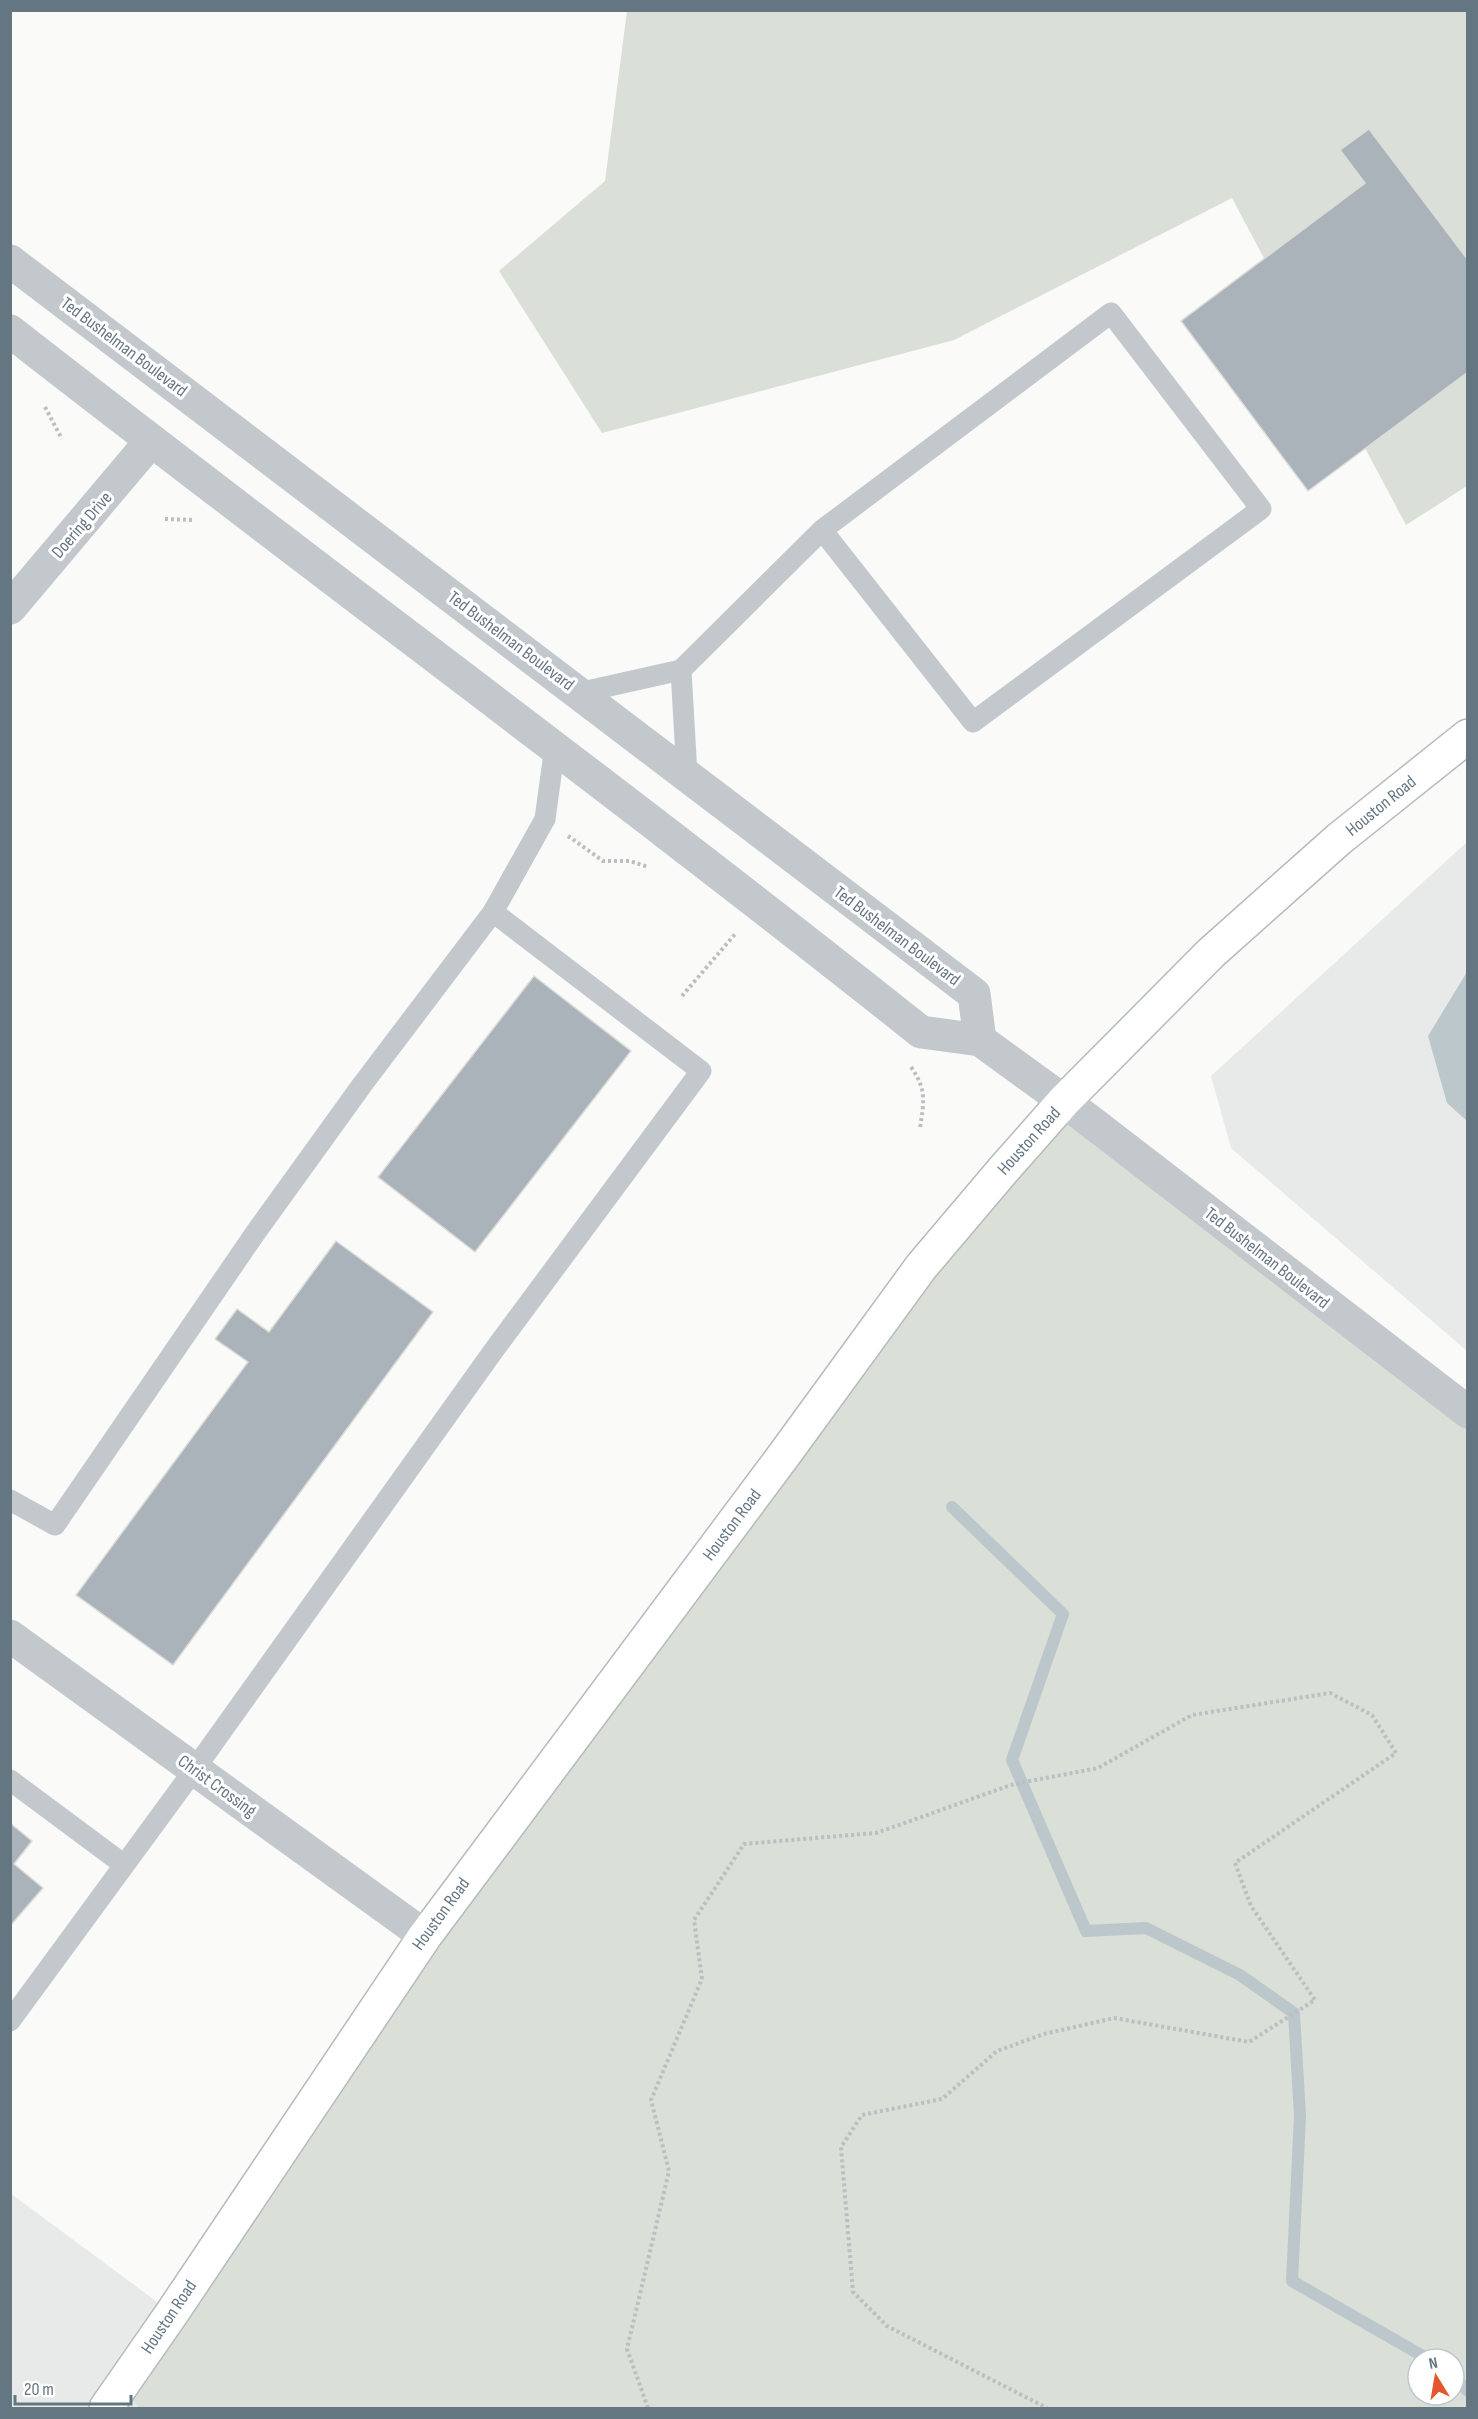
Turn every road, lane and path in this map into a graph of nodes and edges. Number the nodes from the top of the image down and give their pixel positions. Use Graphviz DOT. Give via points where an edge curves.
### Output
graph roads {
  1 [pos="10,261"];
  2 [pos="10,331"];
  3 [pos="42,401"];
  4 [pos="62,439"];
  5 [pos="151,441"];
  6 [pos="822,530"];
  7 [pos="10,608"];
  8 [pos="681,669"];
  9 [pos="578,693"];
  10 [pos="1467,736"];
  11 [pos="555,746"];
  12 [pos="687,775"];
  13 [pos="493,912"];
  14 [pos="737,932"];
  15 [pos="682,996"];
  16 [pos="981,1040"];
  17 [pos="1064,1101"];
  18 [pos="1467,1412"];
  19 [pos="10,1500"];
  20 [pos="10,1636"];
  21 [pos="194,1770"];
  22 [pos="10,1780"];
  23 [pos="123,1864"];
  24 [pos="425,1936"];
  25 [pos="10,2021"];
  26 [pos="106,2409"];
  27 [pos="648,2409"];
  28 [pos="1047,2409"];
  1 -- 9 [label="street, Ted Bushelman Boulevard"];
  2 -- 5 [label="street, Ted Bushelman Boulevard"];
  3 -- 4 [label="path"];
  5 -- 7 [label="street, Doering Drive"];
  5 -- 11 [label="street, Ted Bushelman Boulevard"];
  6 -- 6 [label="lane" via="973,722 1261,509 1111,313"];
  6 -- 8 [label="lane"];
  8 -- 9 [label="lane"];
  8 -- 12 [label="lane"];
  9 -- 12 [label="street, Ted Bushelman Boulevard"];
  10 -- 17 [label="main road, Houston Road" via="1339,839 1211,953"];
  11 -- 13 [label="lane" via="544,819"];
  11 -- 16 [label="street, Ted Bushelman Boulevard" via="921,1032"];
  12 -- 16 [label="street, Ted Bushelman Boulevard" via="974,994"];
  13 -- 19 [label="lane" via="256,1232 56,1525"];
  13 -- 21 [label="lane" via="701,1071 488,1359"];
  14 -- 15 [label="path"];
  16 -- 17 [label="street, Ted Bushelman Boulevard"];
  17 -- 18 [label="street, Ted Bushelman Boulevard"];
  17 -- 24 [label="main road, Houston Road" via="921,1267"];
  20 -- 21 [label="street, Christ Crossing"];
  21 -- 23 [label="lane"];
  21 -- 24 [label="street, Christ Crossing"];
  22 -- 23 [label="lane"];
  23 -- 25 [label="lane"];
  24 -- 26 [label="main road, Houston Road"];
  27 -- 28 [label="path" via="627,2349 669,2171 651,2100 702,1979 694,1920 744,1844 876,1833 1014,1784 1098,1768 1192,1714 1330,1693 1372,1715 1396,1754 1235,1863 1251,1906 1315,2000 1249,2042 1114,2018 1044,2034 997,2051 942,2099 862,2115 841,2147 853,2292 887,2326"];
}
